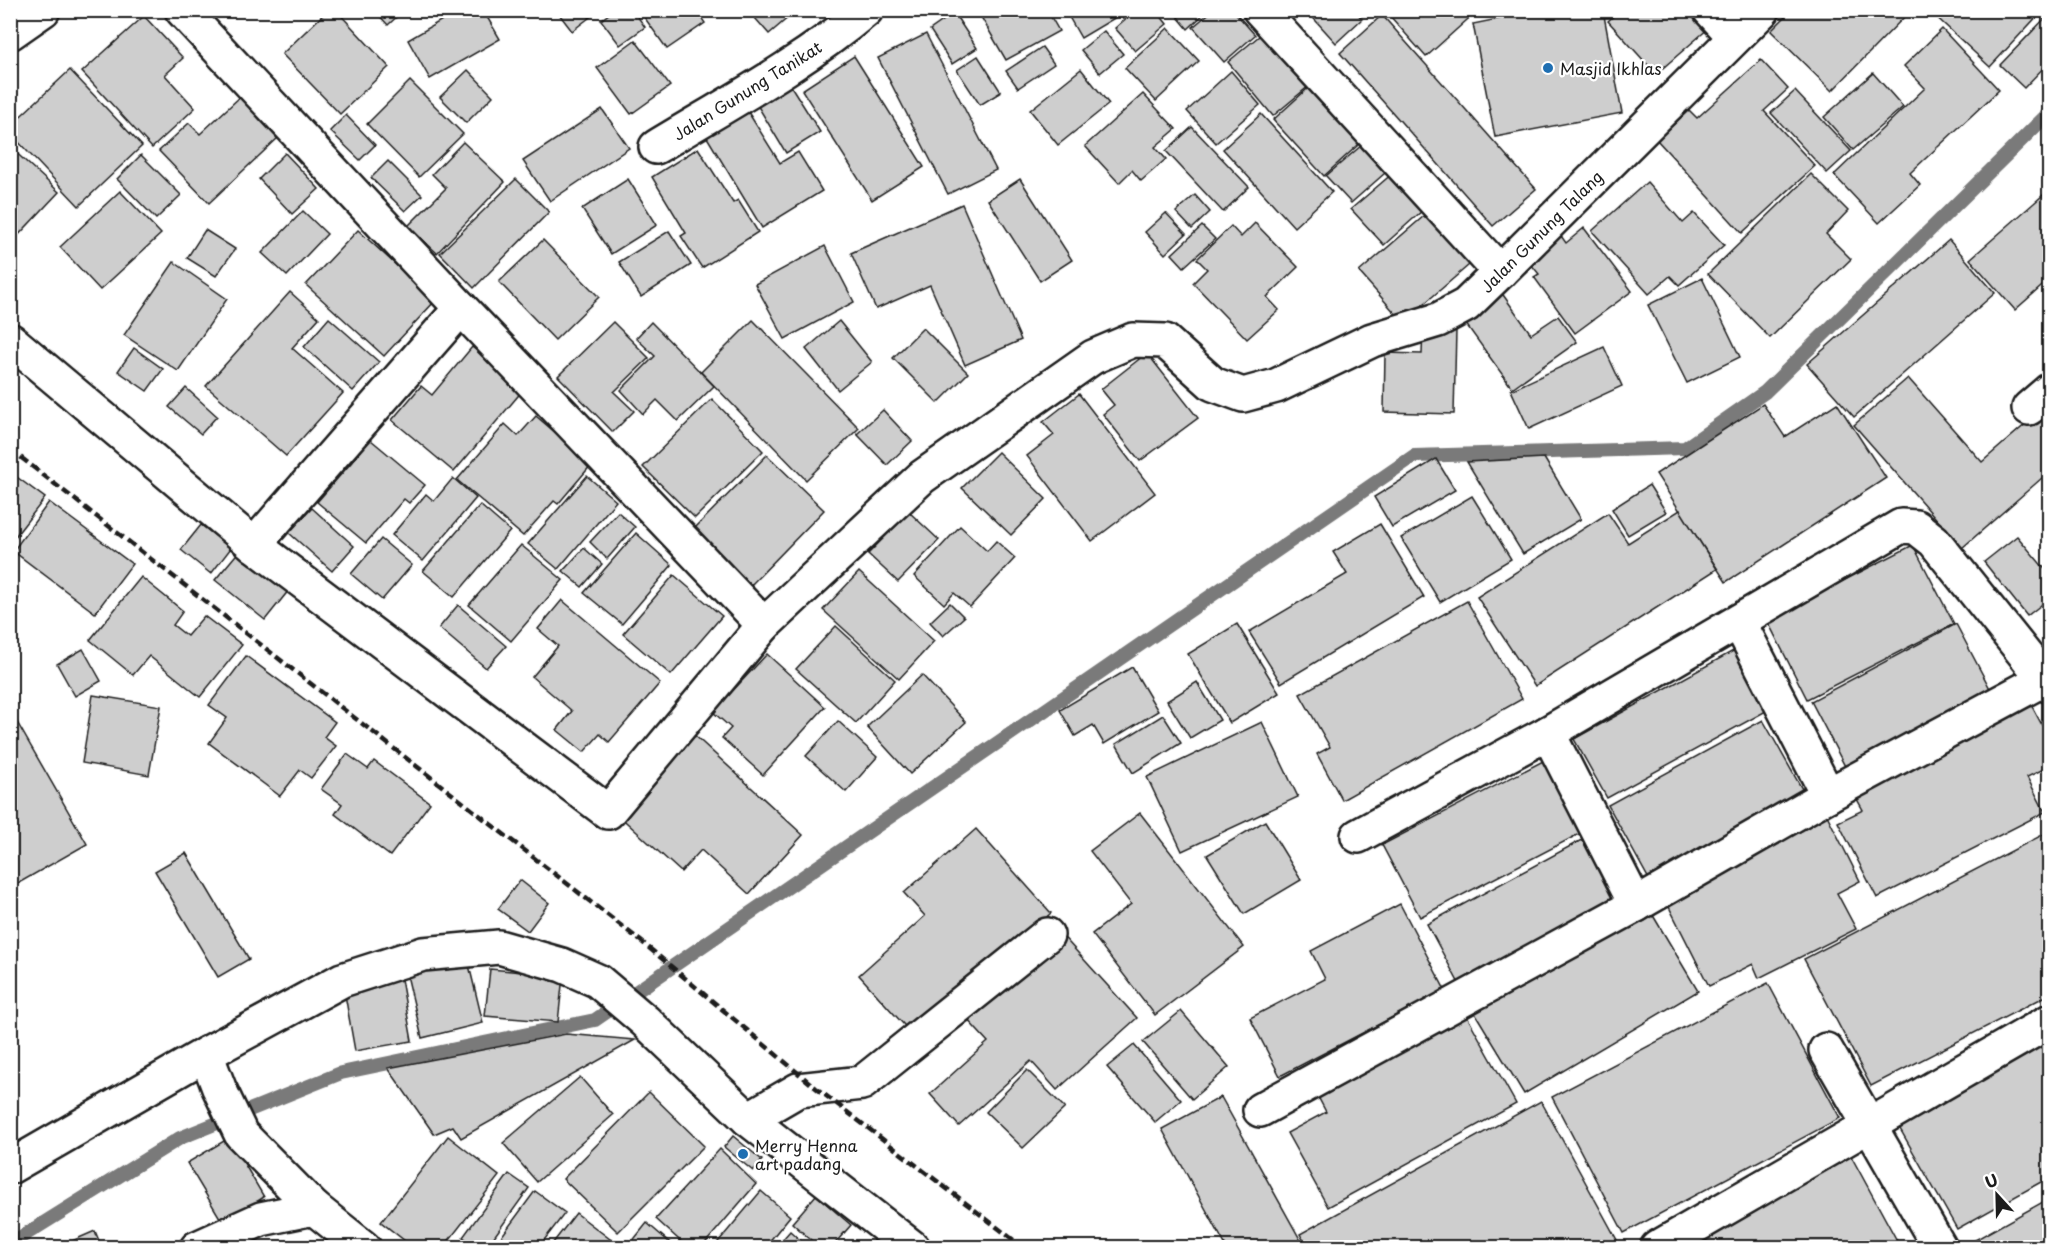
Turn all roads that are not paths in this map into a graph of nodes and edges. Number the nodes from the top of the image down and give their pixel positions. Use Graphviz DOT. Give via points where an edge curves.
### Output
graph roads {
  1 [pos="44,10"];
  2 [pos="182,10"];
  3 [pos="866,10"];
  4 [pos="1260,10"];
  5 [pos="1710,10"];
  6 [pos="1763,10"];
  7 [pos="10,33"];
  8 [pos="1735,37"];
  9 [pos="656,147"];
  10 [pos="1500,272"];
  11 [pos="461,308"];
  12 [pos="10,340"];
  13 [pos="254,545"];
  14 [pos="1739,622"];
  15 [pos="764,625"];
  16 [pos="2047,683"];
  17 [pos="1548,733"];
  18 [pos="1828,795"];
  19 [pos="1358,837"];
  20 [pos="1636,905"];
  21 [pos="1047,935"];
  22 [pos="2049,1021"];
  23 [pos="1826,1050"];
  24 [pos="206,1054"];
  25 [pos="1260,1110"];
  26 [pos="748,1119"];
  27 [pos="1868,1125"];
  28 [pos="10,1167"];
  29 [pos="314,1208"];
  30 [pos="197,1248"];
  31 [pos="364,1248"];
  32 [pos="913,1248"];
  33 [pos="1657,1248"];
  34 [pos="1940,1248"];
  1 -- 7 [label="street"];
  2 -- 11 [label="street"];
  3 -- 9 [label="street, Jalan Gunung Tanikat" via="766,81"];
  4 -- 10 [label="street"];
  5 -- 8 [label="street"];
  6 -- 8 [label="street, Jalan Gunung Talang"];
  8 -- 10 [label="street, Jalan Gunung Talang"];
  10 -- 15 [label="street, Jalan Gunung Talang" via="1466,305 1438,320 1372,340 1276,386 1243,395 1213,384 1165,341 1133,340 1093,357 922,477"];
  11 -- 13 [label="street"];
  11 -- 15 [label="street"];
  12 -- 13 [label="street"];
  13 -- 15 [label="street, Jalan Gunung Talang" via="608,812"];
  14 -- 16 [label="street" via="1901,526 1916,527 1934,541"];
  14 -- 17 [label="street"];
  14 -- 18 [label="street"];
  16 -- 18 [label="street"];
  17 -- 19 [label="street"];
  17 -- 20 [label="street"];
  18 -- 20 [label="street"];
  20 -- 25 [label="street"];
  21 -- 26 [label="street" via="862,1083 798,1090"];
  22 -- 27 [label="street"];
  23 -- 27 [label="street"];
  24 -- 26 [label="street" via="342,980 423,954 499,947 562,965 598,981"];
  24 -- 28 [label="street"];
  24 -- 29 [label="street" via="241,1134"];
  26 -- 32 [label="street"];
  27 -- 33 [label="street"];
  27 -- 34 [label="street"];
  29 -- 30 [label="street" via="261,1219"];
  29 -- 31 [label="street"];
}
